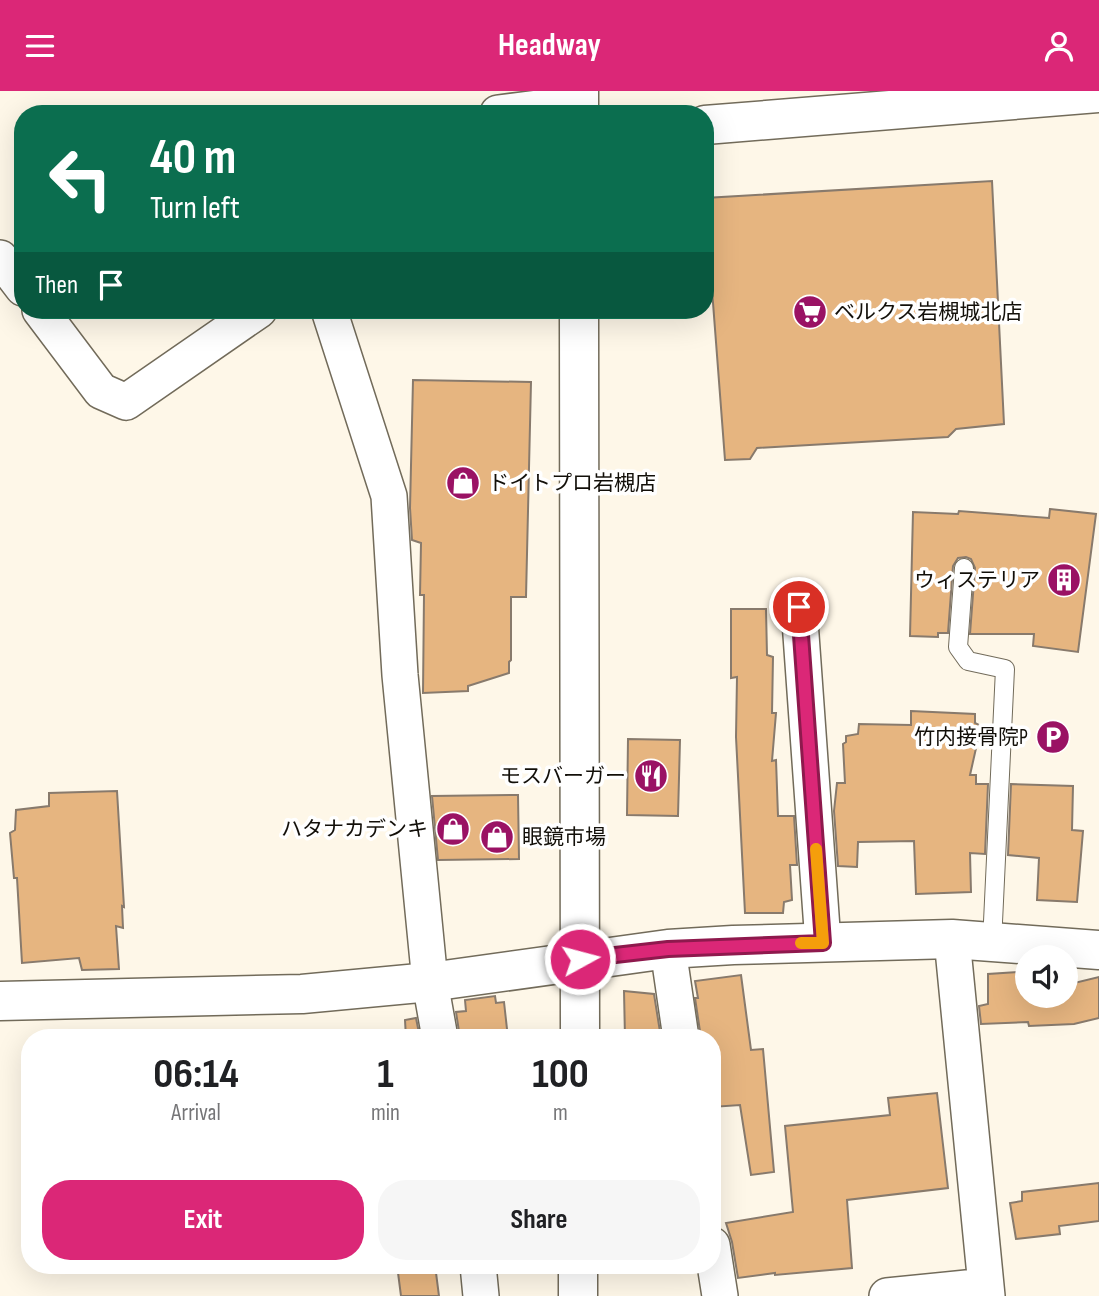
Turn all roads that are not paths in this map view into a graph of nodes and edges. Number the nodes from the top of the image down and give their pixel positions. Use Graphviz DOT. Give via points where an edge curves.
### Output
graph roads {
  1 [pos="1099,93"];
  2 [pos="579,102"];
  3 [pos="559,105"];
  4 [pos="714,124"];
  5 [pos="0,258"];
  6 [pos="14,276"];
  7 [pos="47,319"];
  8 [pos="246,319"];
  9 [pos="332,319"];
  10 [pos="579,319"];
  11 [pos="964,568"];
  12 [pos="799,607"];
  13 [pos="951,939"];
  14 [pos="823,943"];
  15 [pos="992,943"];
  16 [pos="668,949"];
  17 [pos="1099,950"];
  18 [pos="580,959"];
  19 [pos="430,982"];
  20 [pos="0,1001"];
  21 [pos="438,1029"];
  22 [pos="580,1029"];
  23 [pos="680,1029"];
  24 [pos="479,1274"];
  25 [pos="578,1274"];
  26 [pos="717,1274"];
  27 [pos="986,1291"];
  28 [pos="481,1296"];
  29 [pos="578,1296"];
  30 [pos="720,1296"];
  31 [pos="887,1296"];
  1 -- 4 [label="street"];
  2 -- 3 [label="street"];
  5 -- 6 [label="street"];
  7 -- 8 [label="street" via="102,391 126,402"];
  9 -- 19 [label="street" via="389,496 400,675"];
  10 -- 18 [label="street"];
  11 -- 15 [label="lane" via="958,647 968,661 1005,669"];
  12 -- 14 [label="street"];
  13 -- 14 [label="street"];
  13 -- 15 [label="street"];
  13 -- 27 [label="street"];
  14 -- 16 [label="street"];
  15 -- 17 [label="street"];
  16 -- 18 [label="street"];
  16 -- 23 [label="street"];
  18 -- 19 [label="street"];
  18 -- 22 [label="street"];
  19 -- 20 [label="street" via="302,994"];
  19 -- 21 [label="street"];
  24 -- 28 [label="street"];
  25 -- 29 [label="street"];
  26 -- 30 [label="street"];
  27 -- 31 [label="street"];
}
